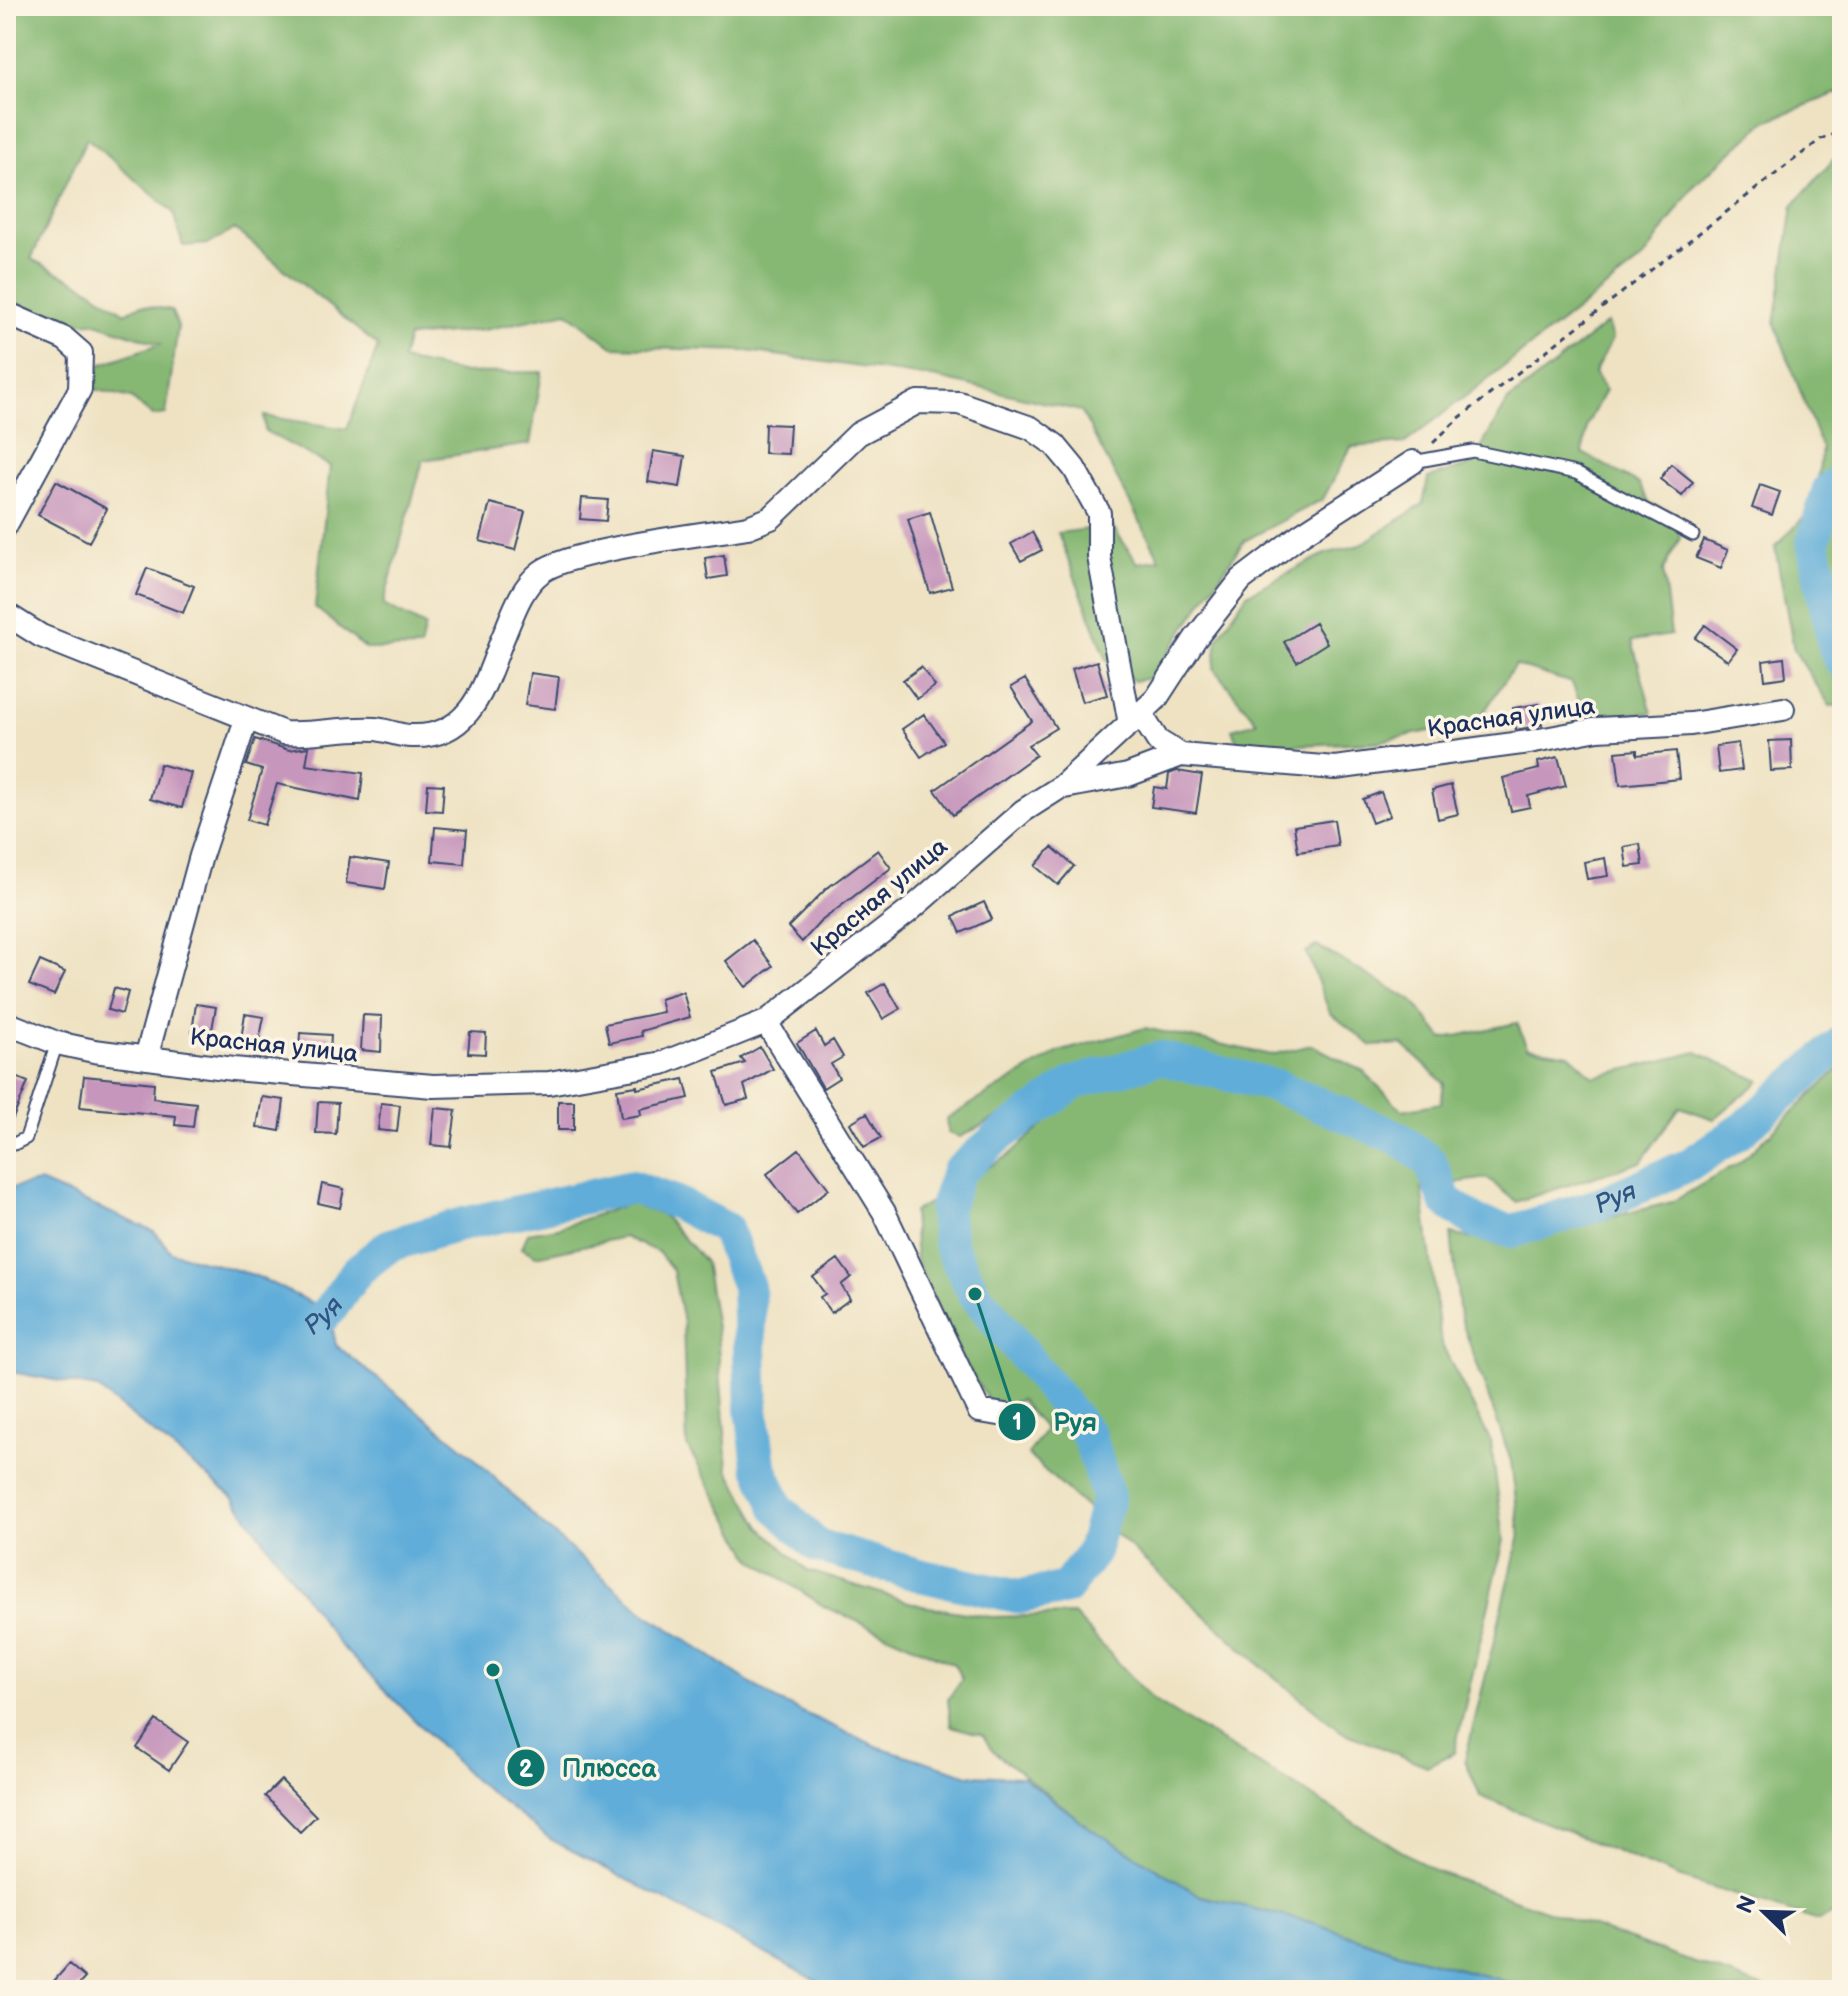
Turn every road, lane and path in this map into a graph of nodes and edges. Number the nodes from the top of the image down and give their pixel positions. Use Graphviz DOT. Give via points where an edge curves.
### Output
graph roads {
  1 [pos="1842,131"];
  2 [pos="6,313"];
  3 [pos="1413,462"];
  4 [pos="6,525"];
  5 [pos="1693,535"];
  6 [pos="8,614"];
  7 [pos="1783,709"];
  8 [pos="246,720"];
  9 [pos="1136,720"];
  10 [pos="1181,755"];
  11 [pos="1059,788"];
  12 [pos="766,1022"];
  13 [pos="6,1023"];
  14 [pos="57,1043"];
  15 [pos="146,1058"];
  16 [pos="6,1143"];
  17 [pos="1025,1418"];
  1 -- 3 [label="path" via="1821,139 1458,419"];
  2 -- 4 [label="street" via="65,339 81,353 83,372 80,389"];
  3 -- 5 [label="lane" via="1473,451 1576,473"];
  3 -- 9 [label="street" via="1241,580"];
  6 -- 8 [label="street" via="41,636"];
  7 -- 10 [label="street, Красная улица" via="1691,724 1598,729 1335,768"];
  8 -- 9 [label="street" via="284,733 316,735 374,729 411,736 460,724 517,605 543,570 575,557 748,527 771,518 858,434 918,402 959,403 1031,428 1074,468 1099,513 1099,557"];
  8 -- 15 [label="street" via="201,856"];
  9 -- 10 [label="street"];
  9 -- 11 [label="street"];
  10 -- 11 [label="street, Красная улица" via="1128,775"];
  11 -- 12 [label="street, Красная улица" via="1023,811 909,911"];
  12 -- 15 [label="street, Красная улица" via="663,1063 549,1083 433,1086"];
  12 -- 17 [label="street" via="884,1212 979,1411"];
  13 -- 14 [label="street, Красная улица"];
  14 -- 15 [label="street, Красная улица"];
  14 -- 16 [label="lane" via="26,1138"];
}
